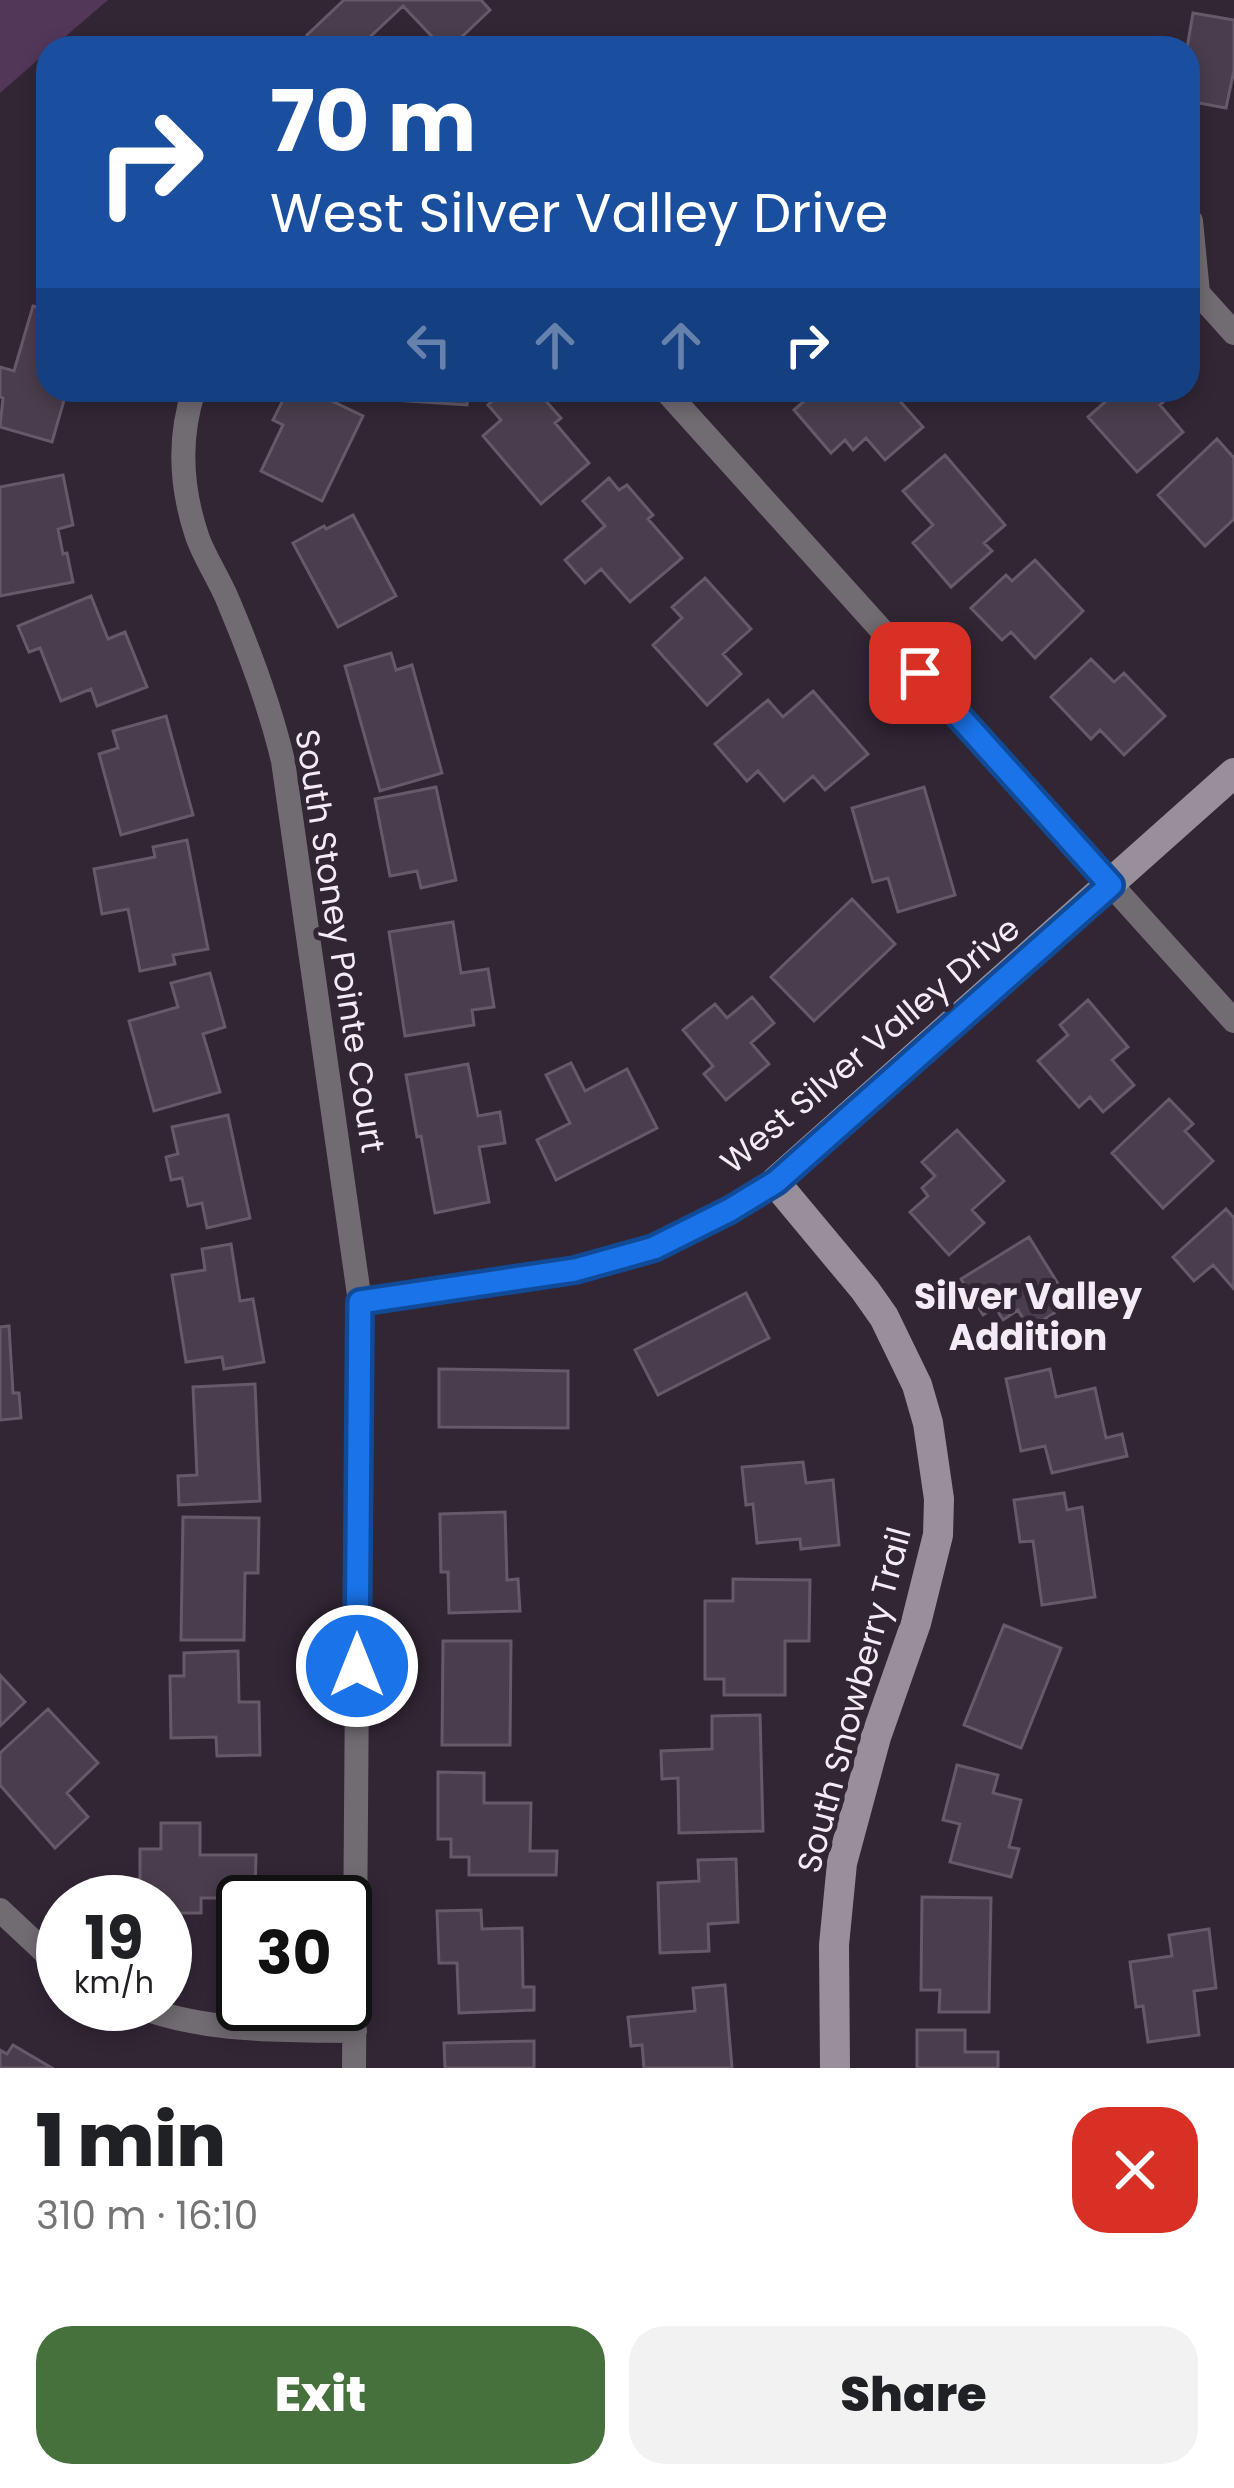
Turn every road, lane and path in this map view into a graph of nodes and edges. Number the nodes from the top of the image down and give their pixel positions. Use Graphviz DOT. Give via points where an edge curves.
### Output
graph roads {
  1 [pos="1200,294"];
  2 [pos="1234,333"];
  3 [pos="190,402"];
  4 [pos="676,402"];
  5 [pos="1234,773"];
  6 [pos="1111,885"];
  7 [pos="1234,1021"];
  8 [pos="776,1182"];
  9 [pos="360,1302"];
  10 [pos="356,1875"];
  11 [pos="0,1910"];
  12 [pos="36,1944"];
  13 [pos="355,2031"];
  14 [pos="354,2068"];
  15 [pos="835,2068"];
  1 -- 2 [label="street"];
  3 -- 9 [label="street, South Stoney Pointe Court" via="182,456 197,536 269,703 283,760"];
  4 -- 6 [label="street"];
  5 -- 6 [label="street, West Silver Valley Drive"];
  6 -- 7 [label="street"];
  6 -- 8 [label="street, West Silver Valley Drive"];
  8 -- 9 [label="street, West Silver Valley Drive" via="634,1254"];
  8 -- 15 [label="street, South Snowberry Trail" via="884,1317 917,1385 939,1499 916,1623 842,1863"];
  9 -- 10 [label="street, South Stoney Pointe Court"];
  11 -- 12 [label="street"];
  13 -- 14 [label="street, South Stoney Pointe Court"];
}
